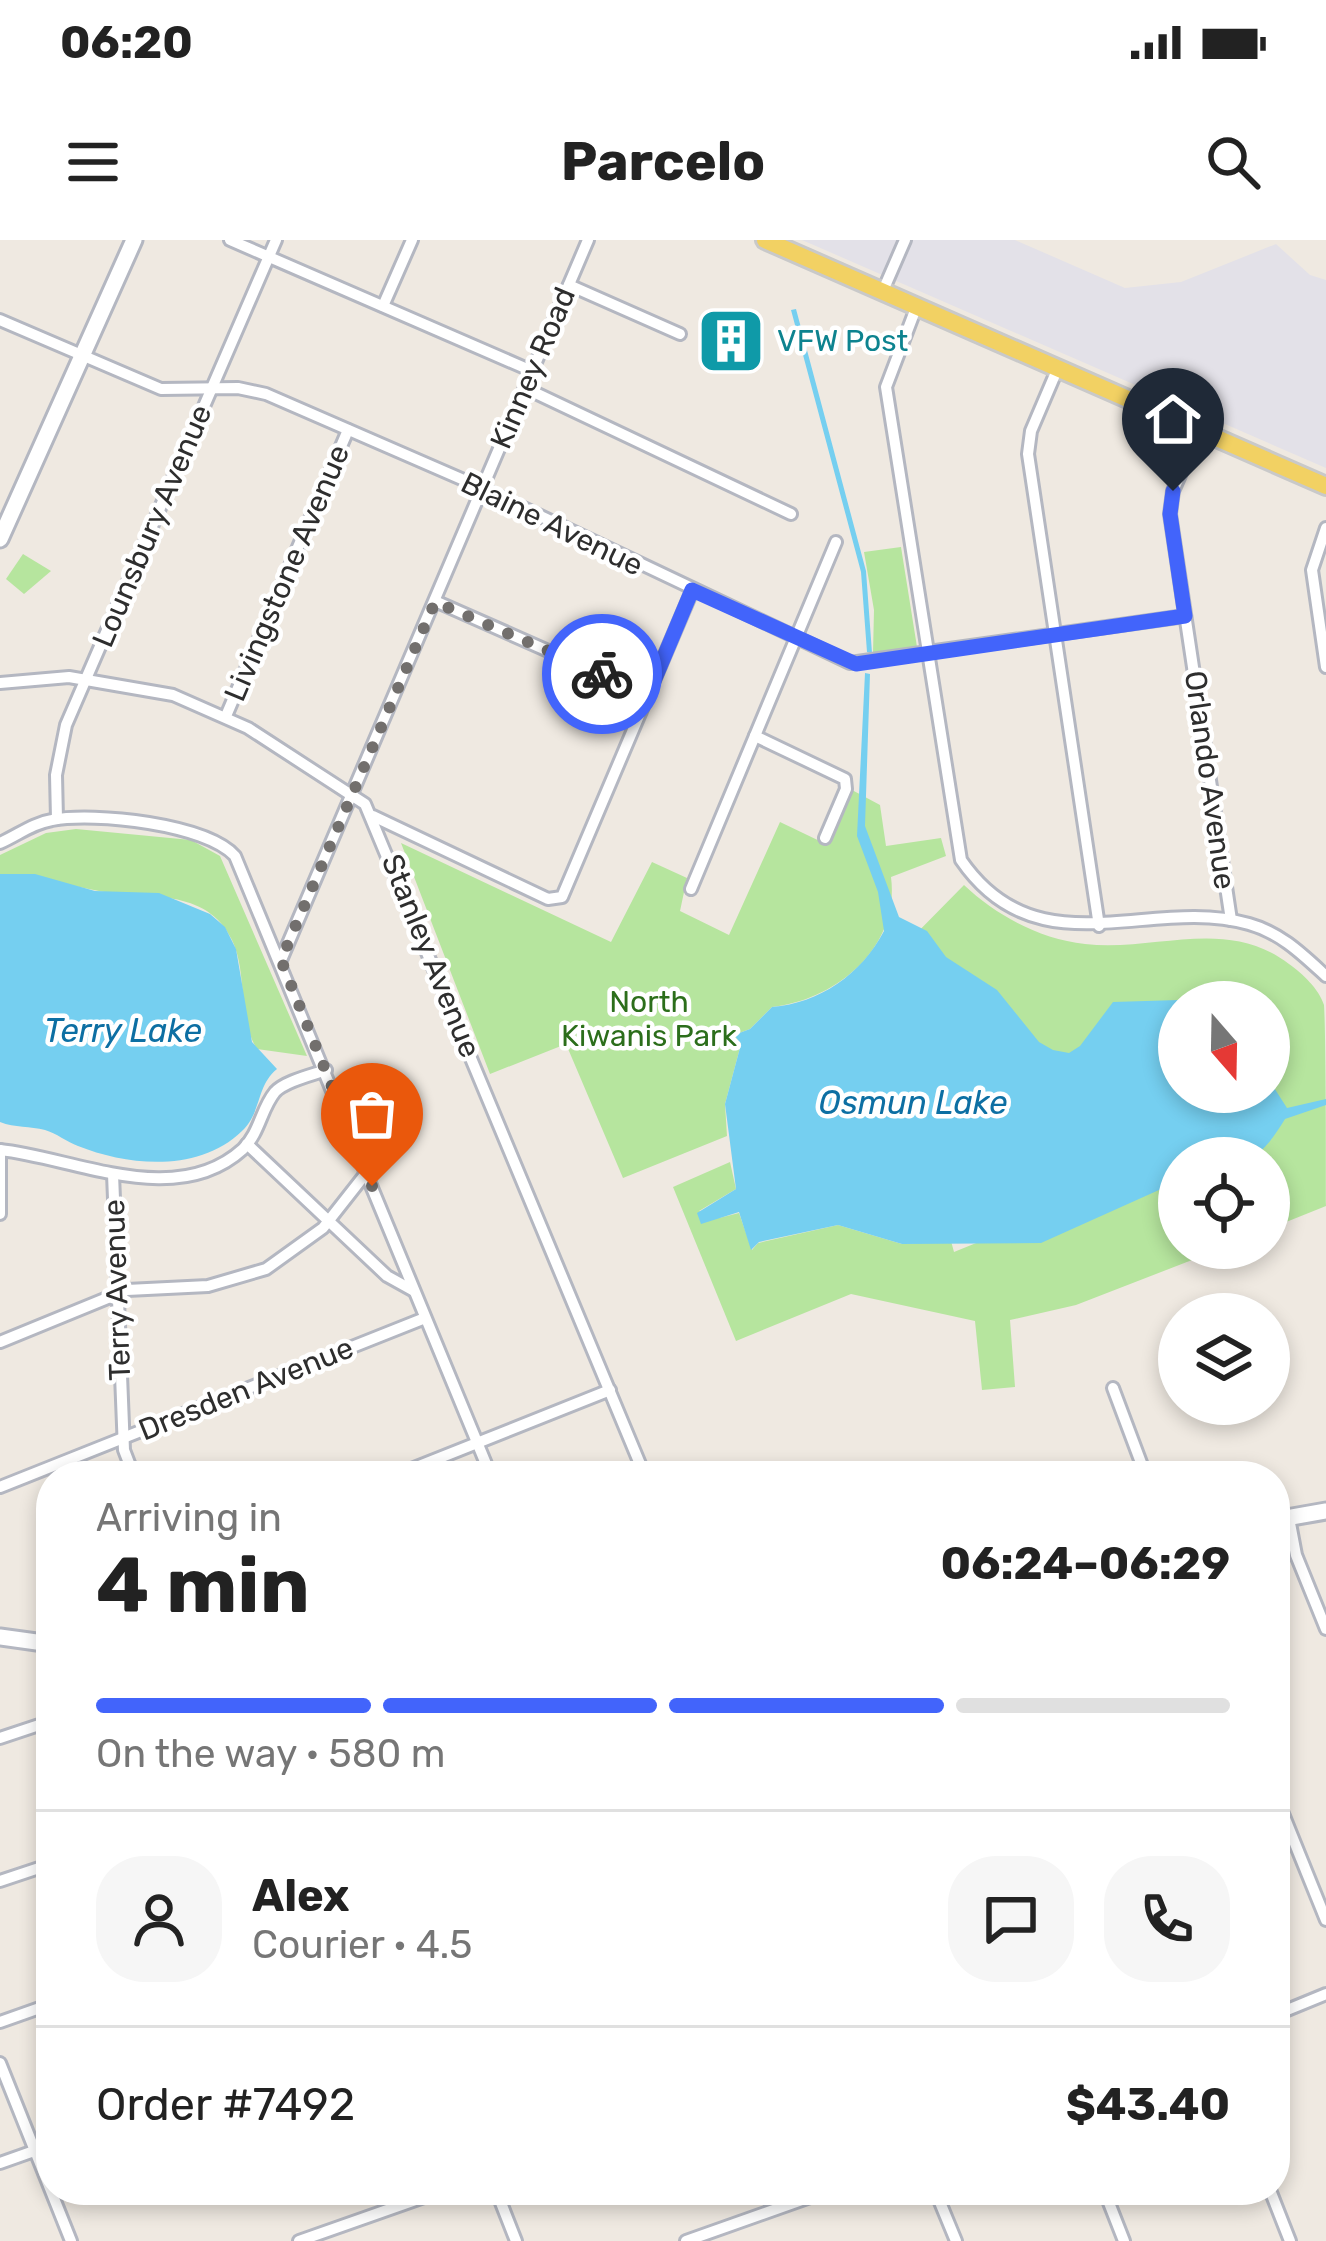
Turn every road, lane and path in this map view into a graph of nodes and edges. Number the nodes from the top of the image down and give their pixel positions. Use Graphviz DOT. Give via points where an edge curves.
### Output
graph roads {
  1 [pos="134,240"];
  2 [pos="230,240"];
  3 [pos="276,240"];
  4 [pos="412,240"];
  5 [pos="588,240"];
  6 [pos="765,240"];
  7 [pos="905,240"];
  8 [pos="269,256"];
  9 [pos="568,285"];
  10 [pos="882,292"];
  11 [pos="383,306"];
  12 [pos="916,308"];
  13 [pos="0,320"];
  14 [pos="680,334"];
  15 [pos="84,356"];
  16 [pos="1057,370"];
  17 [pos="532,371"];
  18 [pos="525,388"];
  19 [pos="211,389"];
  20 [pos="348,430"];
  21 [pos="1199,432"];
  22 [pos="1326,486"];
  23 [pos="482,490"];
  24 [pos="791,514"];
  25 [pos="1326,528"];
  26 [pos="0,539"];
  27 [pos="836,542"];
  28 [pos="692,590"];
  29 [pos="435,602"];
  30 [pos="1185,616"];
  31 [pos="1055,635"];
  32 [pos="796,639"];
  33 [pos="926,655"];
  34 [pos="1326,667"];
  35 [pos="86,679"];
  36 [pos="0,683"];
  37 [pos="648,695"];
  38 [pos="226,716"];
  39 [pos="755,736"];
  40 [pos="352,793"];
  41 [pos="373,816"];
  42 [pos="57,819"];
  43 [pos="825,838"];
  44 [pos="0,842"];
  45 [pos="691,889"];
  46 [pos="1231,920"];
  47 [pos="1099,926"];
  48 [pos="281,960"];
  49 [pos="1326,976"];
  50 [pos="326,1070"];
  51 [pos="248,1144"];
  52 [pos="0,1150"];
  53 [pos="367,1172"];
  54 [pos="113,1174"];
  55 [pos="0,1214"];
  56 [pos="329,1222"];
  57 [pos="414,1291"];
  58 [pos="118,1295"];
  59 [pos="425,1318"];
  60 [pos="0,1342"];
  61 [pos="1113,1388"];
  62 [pos="610,1390"];
  63 [pos="123,1438"];
  64 [pos="477,1443"];
  65 [pos="65,1461"];
  66 [pos="130,1461"];
  67 [pos="432,1461"];
  68 [pos="484,1461"];
  69 [pos="639,1461"];
  70 [pos="1140,1461"];
  71 [pos="36,1473"];
  72 [pos="0,1487"];
  73 [pos="1326,1511"];
  74 [pos="1290,1518"];
  75 [pos="1290,1540"];
  76 [pos="1326,1629"];
  77 [pos="0,1637"];
  78 [pos="36,1642"];
  79 [pos="36,1726"];
  80 [pos="0,1738"];
  81 [pos="1290,1831"];
  82 [pos="36,1869"];
  83 [pos="0,1881"];
  84 [pos="1326,1920"];
  85 [pos="1326,1994"];
  86 [pos="1290,2008"];
  87 [pos="36,2009"];
  88 [pos="0,2022"];
  89 [pos="0,2063"];
  90 [pos="35,2151"];
  91 [pos="0,2163"];
  92 [pos="57,2205"];
  93 [pos="401,2205"];
  94 [pos="502,2205"];
  95 [pos="788,2205"];
  96 [pos="941,2205"];
  97 [pos="1110,2205"];
  98 [pos="1276,2205"];
  99 [pos="71,2241"];
  100 [pos="299,2241"];
  101 [pos="516,2241"];
  102 [pos="686,2241"];
  103 [pos="956,2241"];
  104 [pos="1124,2241"];
  105 [pos="1290,2241"];
  1 -- 15 [label="main road"];
  2 -- 8 [label="street"];
  3 -- 8 [label="street, Lounsbury Avenue"];
  4 -- 11 [label="street"];
  5 -- 9 [label="street, Kinney Road"];
  6 -- 10 [label="main road"];
  7 -- 10 [label="street"];
  8 -- 11 [label="street"];
  8 -- 19 [label="street, Lounsbury Avenue"];
  9 -- 14 [label="street"];
  9 -- 17 [label="street, Kinney Road"];
  10 -- 12 [label="main road"];
  11 -- 17 [label="street"];
  12 -- 16 [label="main road"];
  12 -- 33 [label="street" via="886,387"];
  13 -- 15 [label="street, Blaine Avenue"];
  15 -- 19 [label="street, Blaine Avenue" via="161,389"];
  15 -- 26 [label="main road"];
  16 -- 21 [label="main road"];
  16 -- 31 [label="street" via="1028,448"];
  17 -- 18 [label="street, Kinney Road"];
  18 -- 23 [label="street, Kinney Road"];
  18 -- 24 [label="street"];
  19 -- 20 [label="street, Blaine Avenue" via="260,392"];
  19 -- 35 [label="street, Lounsbury Avenue"];
  20 -- 23 [label="street, Blaine Avenue"];
  20 -- 38 [label="street, Livingstone Avenue"];
  21 -- 22 [label="main road"];
  21 -- 30 [label="street, Orlando Avenue" via="1170,503"];
  23 -- 28 [label="street, Blaine Avenue"];
  23 -- 29 [label="street, Kinney Road"];
  25 -- 34 [label="street" via="1312,570"];
  27 -- 32 [label="street"];
  28 -- 32 [label="street, Blaine Avenue"];
  28 -- 37 [label="street"];
  29 -- 37 [label="street"];
  29 -- 40 [label="street, Kinney Road"];
  30 -- 31 [label="street, Blaine Avenue"];
  30 -- 46 [label="street, Orlando Avenue"];
  31 -- 33 [label="street, Blaine Avenue"];
  31 -- 47 [label="street"];
  32 -- 33 [label="street, Blaine Avenue" via="856,664"];
  32 -- 39 [label="street"];
  33 -- 47 [label="street" via="961,860 1022,910"];
  35 -- 36 [label="street, Stanley Avenue"];
  35 -- 38 [label="street, Stanley Avenue" via="158,690"];
  35 -- 42 [label="street, Lounsbury Avenue" via="59,752"];
  37 -- 41 [label="street" via="565,893 548,898"];
  38 -- 40 [label="street, Stanley Avenue"];
  39 -- 43 [label="street" via="846,781"];
  39 -- 45 [label="street"];
  40 -- 41 [label="street, Stanley Avenue"];
  40 -- 48 [label="street, Kinney Road"];
  41 -- 62 [label="street, Stanley Avenue"];
  42 -- 44 [label="street"];
  42 -- 48 [label="street" via="193,830 218,840 244,870"];
  46 -- 47 [label="street"];
  46 -- 49 [label="street" via="1284,939"];
  48 -- 50 [label="street"];
  50 -- 51 [label="street" via="278,1090"];
  50 -- 53 [label="street"];
  51 -- 54 [label="street" via="197,1172"];
  51 -- 56 [label="street"];
  52 -- 54 [label="street"];
  52 -- 55 [label="street"];
  53 -- 56 [label="street"];
  53 -- 57 [label="street"];
  54 -- 58 [label="street, Terry Avenue"];
  56 -- 57 [label="street"];
  56 -- 58 [label="street" via="249,1276"];
  57 -- 59 [label="street"];
  58 -- 60 [label="street"];
  58 -- 63 [label="street, Terry Avenue"];
  59 -- 63 [label="street, Dresden Avenue"];
  59 -- 64 [label="street"];
  61 -- 70 [label="street"];
  62 -- 64 [label="street"];
  62 -- 69 [label="street, Stanley Avenue"];
  63 -- 65 [label="street, Dresden Avenue"];
  63 -- 66 [label="street, Terry Avenue"];
  64 -- 67 [label="street"];
  64 -- 68 [label="street"];
  71 -- 72 [label="street, Dresden Avenue"];
  73 -- 74 [label="main road"];
  75 -- 76 [label="street"];
  77 -- 78 [label="main road"];
  79 -- 80 [label="street"];
  81 -- 84 [label="street"];
  82 -- 83 [label="street"];
  85 -- 86 [label="street"];
  87 -- 88 [label="street"];
  89 -- 90 [label="street"];
  90 -- 91 [label="street"];
  92 -- 99 [label="street"];
  93 -- 100 [label="street"];
  94 -- 101 [label="street"];
  95 -- 102 [label="street"];
  96 -- 103 [label="street"];
  97 -- 104 [label="street"];
  98 -- 105 [label="street"];
}
